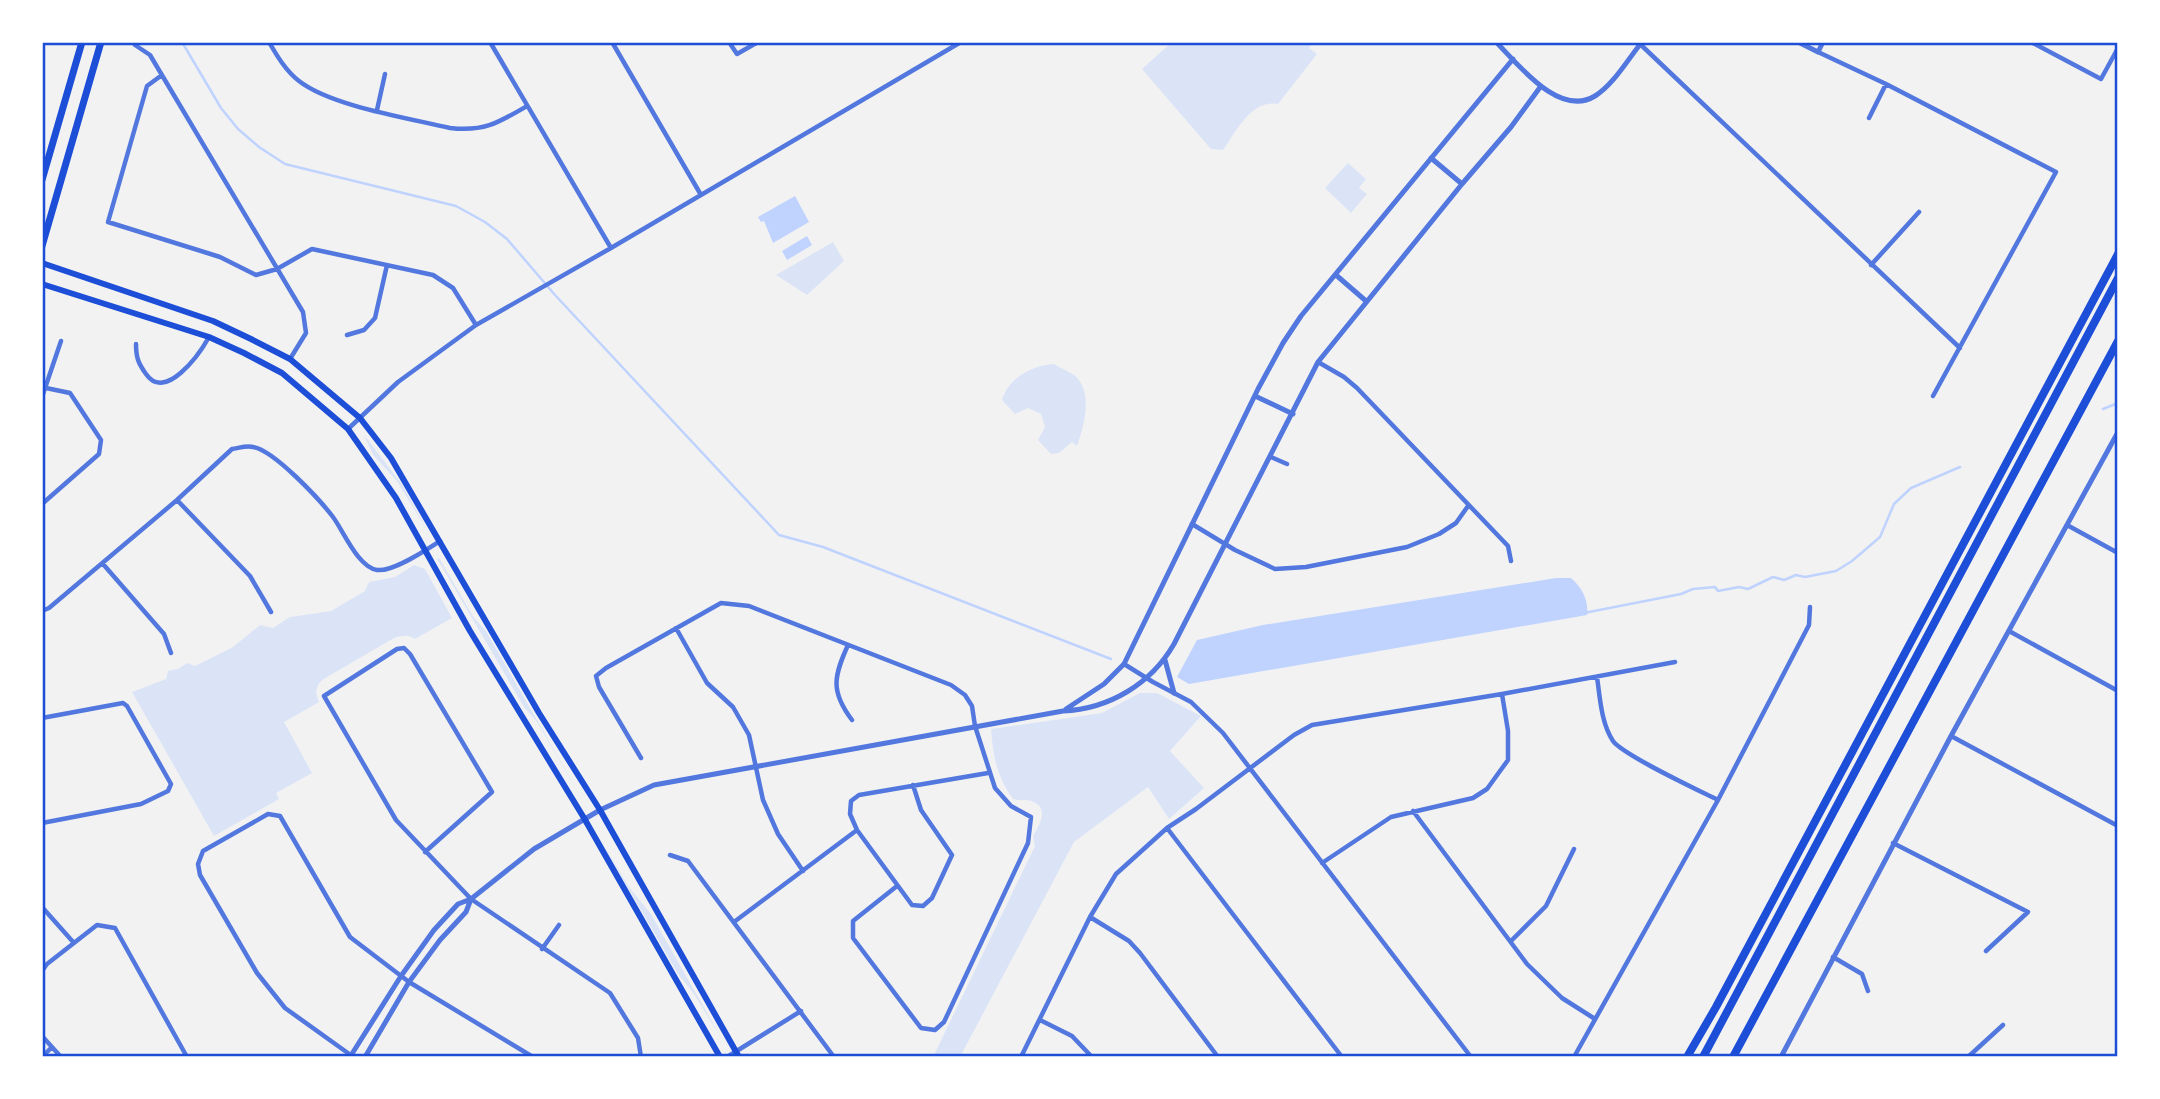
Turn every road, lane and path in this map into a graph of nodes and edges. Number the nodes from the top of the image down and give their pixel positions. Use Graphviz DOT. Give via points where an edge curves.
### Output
graph roads {
  1 [pos="82,42"];
  2 [pos="101,42"];
  3 [pos="269,42"];
  4 [pos="491,42"];
  5 [pos="612,42"];
  6 [pos="729,42"];
  7 [pos="758,42"];
  8 [pos="961,42"];
  9 [pos="1496,42"];
  10 [pos="1798,42"];
  11 [pos="1823,42"];
  12 [pos="2031,42"];
  13 [pos="1641,43"];
  14 [pos="135,45"];
  15 [pos="2118,48"];
  16 [pos="1818,52"];
  17 [pos="1513,59"];
  18 [pos="385,74"];
  19 [pos="162,75"];
  20 [pos="1886,84"];
  21 [pos="1541,86"];
  22 [pos="527,106"];
  23 [pos="377,110"];
  24 [pos="1869,118"];
  25 [pos="1431,158"];
  26 [pos="42,180"];
  27 [pos="1462,184"];
  28 [pos="701,195"];
  29 [pos="1919,212"];
  30 [pos="42,246"];
  31 [pos="611,248"];
  32 [pos="2118,254"];
  33 [pos="42,263"];
  34 [pos="387,265"];
  35 [pos="1871,265"];
  36 [pos="277,269"];
  37 [pos="1336,275"];
  38 [pos="2118,278"];
  39 [pos="42,284"];
  40 [pos="1366,301"];
  41 [pos="476,325"];
  42 [pos="346,335"];
  43 [pos="209,337"];
  44 [pos="61,341"];
  45 [pos="2118,341"];
  46 [pos="136,344"];
  47 [pos="1960,348"];
  48 [pos="290,359"];
  49 [pos="1318,362"];
  50 [pos="46,388"];
  51 [pos="1255,396"];
  52 [pos="1933,396"];
  53 [pos="42,397"];
  54 [pos="1293,414"];
  55 [pos="360,418"];
  56 [pos="348,429"];
  57 [pos="2118,432"];
  58 [pos="1271,457"];
  59 [pos="1287,464"];
  60 [pos="177,500"];
  61 [pos="42,504"];
  62 [pos="1468,506"];
  63 [pos="1192,524"];
  64 [pos="2067,525"];
  65 [pos="441,541"];
  66 [pos="1227,544"];
  67 [pos="425,550"];
  68 [pos="2118,553"];
  69 [pos="1511,561"];
  70 [pos="103,564"];
  71 [pos="1810,607"];
  72 [pos="42,611"];
  73 [pos="271,612"];
  74 [pos="676,628"];
  75 [pos="2009,631"];
  76 [pos="848,645"];
  77 [pos="170,653"];
  78 [pos="1165,660"];
  79 [pos="1675,662"];
  80 [pos="1125,664"];
  81 [pos="1597,677"];
  82 [pos="1146,679"];
  83 [pos="2118,691"];
  84 [pos="1174,693"];
  85 [pos="1502,694"];
  86 [pos="1063,711"];
  87 [pos="42,718"];
  88 [pos="852,720"];
  89 [pos="975,726"];
  90 [pos="1951,736"];
  91 [pos="641,758"];
  92 [pos="756,768"];
  93 [pos="1251,768"];
  94 [pos="988,773"];
  95 [pos="913,785"];
  96 [pos="1718,800"];
  97 [pos="600,810"];
  98 [pos="1413,811"];
  99 [pos="584,818"];
  100 [pos="42,822"];
  101 [pos="2118,826"];
  102 [pos="1167,828"];
  103 [pos="857,830"];
  104 [pos="1893,844"];
  105 [pos="1574,849"];
  106 [pos="425,852"];
  107 [pos="670,855"];
  108 [pos="1322,863"];
  109 [pos="803,872"];
  110 [pos="897,886"];
  111 [pos="471,899"];
  112 [pos="42,907"];
  113 [pos="1090,917"];
  114 [pos="734,922"];
  115 [pos="559,925"];
  116 [pos="1511,941"];
  117 [pos="74,943"];
  118 [pos="542,949"];
  119 [pos="1986,951"];
  120 [pos="1832,957"];
  121 [pos="42,971"];
  122 [pos="401,976"];
  123 [pos="409,982"];
  124 [pos="1868,991"];
  125 [pos="800,1012"];
  126 [pos="1595,1019"];
  127 [pos="1040,1020"];
  128 [pos="2003,1025"];
  129 [pos="42,1036"];
  130 [pos="52,1047"];
  131 [pos="737,1054"];
  132 [pos="42,1057"];
  133 [pos="61,1057"];
  134 [pos="187,1057"];
  135 [pos="352,1057"];
  136 [pos="365,1057"];
  137 [pos="533,1057"];
  138 [pos="641,1057"];
  139 [pos="720,1057"];
  140 [pos="727,1057"];
  141 [pos="834,1057"];
  142 [pos="1021,1057"];
  143 [pos="1092,1057"];
  144 [pos="1218,1057"];
  145 [pos="1342,1057"];
  146 [pos="1471,1057"];
  147 [pos="1574,1057"];
  148 [pos="1687,1057"];
  149 [pos="1703,1057"];
  150 [pos="1733,1057"];
  151 [pos="1781,1057"];
  152 [pos="1968,1057"];
  1 -- 26 [label="main road"];
  2 -- 30 [label="main road"];
  3 -- 23 [label="street" via="297,80 321,95"];
  4 -- 22 [label="street"];
  5 -- 28 [label="street"];
  6 -- 7 [label="street" via="737,54"];
  8 -- 28 [label="street"];
  9 -- 17 [label="street"];
  10 -- 16 [label="street"];
  11 -- 16 [label="street"];
  12 -- 15 [label="street" via="2101,79"];
  13 -- 21 [label="street" via="1605,88 1585,101 1567,101"];
  13 -- 35 [label="street"];
  14 -- 19 [label="street" via="150,55"];
  16 -- 20 [label="street"];
  17 -- 21 [label="street"];
  17 -- 25 [label="street"];
  18 -- 23 [label="street"];
  19 -- 36 [label="street"];
  19 -- 36 [label="street" via="147,86 108,222 220,257 256,275"];
  20 -- 24 [label="street"];
  20 -- 47 [label="street" via="2056,172"];
  21 -- 27 [label="street"];
  22 -- 23 [label="street" via="485,128 468,130"];
  22 -- 31 [label="street"];
  25 -- 27 [label="street"];
  25 -- 37 [label="street"];
  27 -- 40 [label="street"];
  28 -- 31 [label="street"];
  29 -- 35 [label="street"];
  31 -- 41 [label="street"];
  32 -- 148 [label="highway"];
  33 -- 48 [label="main road" via="213,321"];
  34 -- 36 [label="street" via="312,249"];
  34 -- 41 [label="street" via="433,275 453,288"];
  34 -- 42 [label="street" via="375,318 364,330"];
  35 -- 47 [label="street"];
  36 -- 48 [label="street" via="306,322 306,333"];
  37 -- 40 [label="street"];
  37 -- 51 [label="street" via="1300,316"];
  38 -- 149 [label="highway"];
  39 -- 43 [label="main road"];
  40 -- 49 [label="street"];
  41 -- 55 [label="street" via="398,382"];
  43 -- 46 [label="street" via="200,354 169,382 160,384 151,382 137,361"];
  43 -- 56 [label="main road" via="282,373"];
  44 -- 50 [label="street"];
  45 -- 150 [label="highway"];
  47 -- 52 [label="street"];
  48 -- 55 [label="main road"];
  49 -- 54 [label="street"];
  49 -- 62 [label="street" via="1357,388"];
  50 -- 53 [label="street"];
  50 -- 61 [label="street" via="70,393 101,440 99,454"];
  51 -- 54 [label="street"];
  51 -- 63 [label="street"];
  54 -- 58 [label="street"];
  55 -- 56 [label="street"];
  55 -- 65 [label="main road" via="391,458"];
  56 -- 67 [label="main road" via="391,490"];
  57 -- 64 [label="street"];
  58 -- 59 [label="street"];
  58 -- 66 [label="street"];
  60 -- 67 [label="street" via="232,449 252,446 269,452 316,496 362,562 371,568 390,569"];
  60 -- 70 [label="street"];
  60 -- 73 [label="street" via="250,576"];
  62 -- 66 [label="street" via="1456,523 1407,547 1306,567 1275,569"];
  62 -- 69 [label="street" via="1508,546"];
  63 -- 66 [label="street"];
  63 -- 80 [label="street"];
  64 -- 68 [label="street"];
  64 -- 75 [label="street"];
  65 -- 67 [label="street"];
  65 -- 97 [label="main road"];
  66 -- 78 [label="street"];
  67 -- 99 [label="main road"];
  70 -- 72 [label="street"];
  70 -- 77 [label="street" via="164,634"];
  71 -- 96 [label="street" via="1808,625"];
  74 -- 76 [label="street" via="721,603 749,606"];
  74 -- 91 [label="street" via="596,676"];
  74 -- 92 [label="street" via="708,683 733,707 749,735"];
  75 -- 83 [label="street"];
  75 -- 90 [label="street"];
  76 -- 88 [label="street" via="835,677 836,691"];
  76 -- 89 [label="street" via="958,690 972,706"];
  78 -- 82 [label="street"];
  78 -- 84 [label="street"];
  79 -- 81 [label="street"];
  80 -- 82 [label="street"];
  80 -- 86 [label="street"];
  81 -- 85 [label="street"];
  81 -- 96 [label="street" via="1601,708 1614,742"];
  82 -- 84 [label="street"];
  82 -- 86 [label="street" via="1094,707"];
  84 -- 93 [label="street" via="1203,711"];
  85 -- 93 [label="street" via="1312,725"];
  85 -- 98 [label="street" via="1508,760 1497,776 1473,798"];
  86 -- 89 [label="street"];
  87 -- 100 [label="street" via="123,703 171,784 168,791 141,804"];
  89 -- 92 [label="street"];
  89 -- 94 [label="street"];
  90 -- 101 [label="street"];
  90 -- 104 [label="street"];
  92 -- 97 [label="street" via="654,785"];
  92 -- 109 [label="street" via="768,812"];
  93 -- 102 [label="street"];
  93 -- 108 [label="street"];
  94 -- 95 [label="street"];
  94 -- 110 [label="street" via="1011,806 1031,817 1028,843 944,1022 935,1030 921,1028 853,938 853,922"];
  95 -- 103 [label="street" via="854,797 849,806"];
  95 -- 110 [label="street" via="921,810 952,855 927,904 912,905"];
  96 -- 126 [label="street"];
  97 -- 99 [label="street"];
  97 -- 131 [label="main road"];
  98 -- 108 [label="street" via="1391,817"];
  98 -- 116 [label="street"];
  99 -- 111 [label="street" via="534,849"];
  99 -- 139 [label="main road"];
  102 -- 113 [label="street" via="1116,874"];
  102 -- 145 [label="street"];
  103 -- 109 [label="street"];
  103 -- 110 [label="street"];
  104 -- 119 [label="street" via="2028,912"];
  104 -- 120 [label="street"];
  105 -- 116 [label="street" via="1546,906"];
  106 -- 106 [label="street" via="396,820 324,696 404,648 492,792"];
  106 -- 111 [label="street"];
  107 -- 114 [label="street" via="688,861"];
  108 -- 146 [label="street"];
  109 -- 114 [label="street"];
  111 -- 118 [label="street"];
  111 -- 122 [label="street" via="458,904 434,930"];
  111 -- 123 [label="street" via="466,912"];
  112 -- 117 [label="street"];
  113 -- 127 [label="street"];
  113 -- 144 [label="street" via="1129,941"];
  114 -- 125 [label="street"];
  115 -- 118 [label="street"];
  116 -- 126 [label="street" via="1562,998"];
  117 -- 121 [label="street"];
  117 -- 134 [label="street" via="97,925 116,928"];
  118 -- 138 [label="street" via="610,993 638,1038"];
  120 -- 124 [label="street" via="1862,974"];
  120 -- 151 [label="street"];
  122 -- 123 [label="street"];
  122 -- 135 [label="street"];
  122 -- 135 [label="street" via="350,937 280,816 268,814 203,851 200,875 257,973 285,1008"];
  123 -- 136 [label="street"];
  123 -- 137 [label="street"];
  125 -- 131 [label="street"];
  125 -- 141 [label="street"];
  126 -- 147 [label="street"];
  127 -- 142 [label="street"];
  127 -- 143 [label="street" via="1072,1036"];
  128 -- 152 [label="street"];
  129 -- 130 [label="street"];
  130 -- 132 [label="street"];
  130 -- 133 [label="street"];
  131 -- 140 [label="street"];
}
